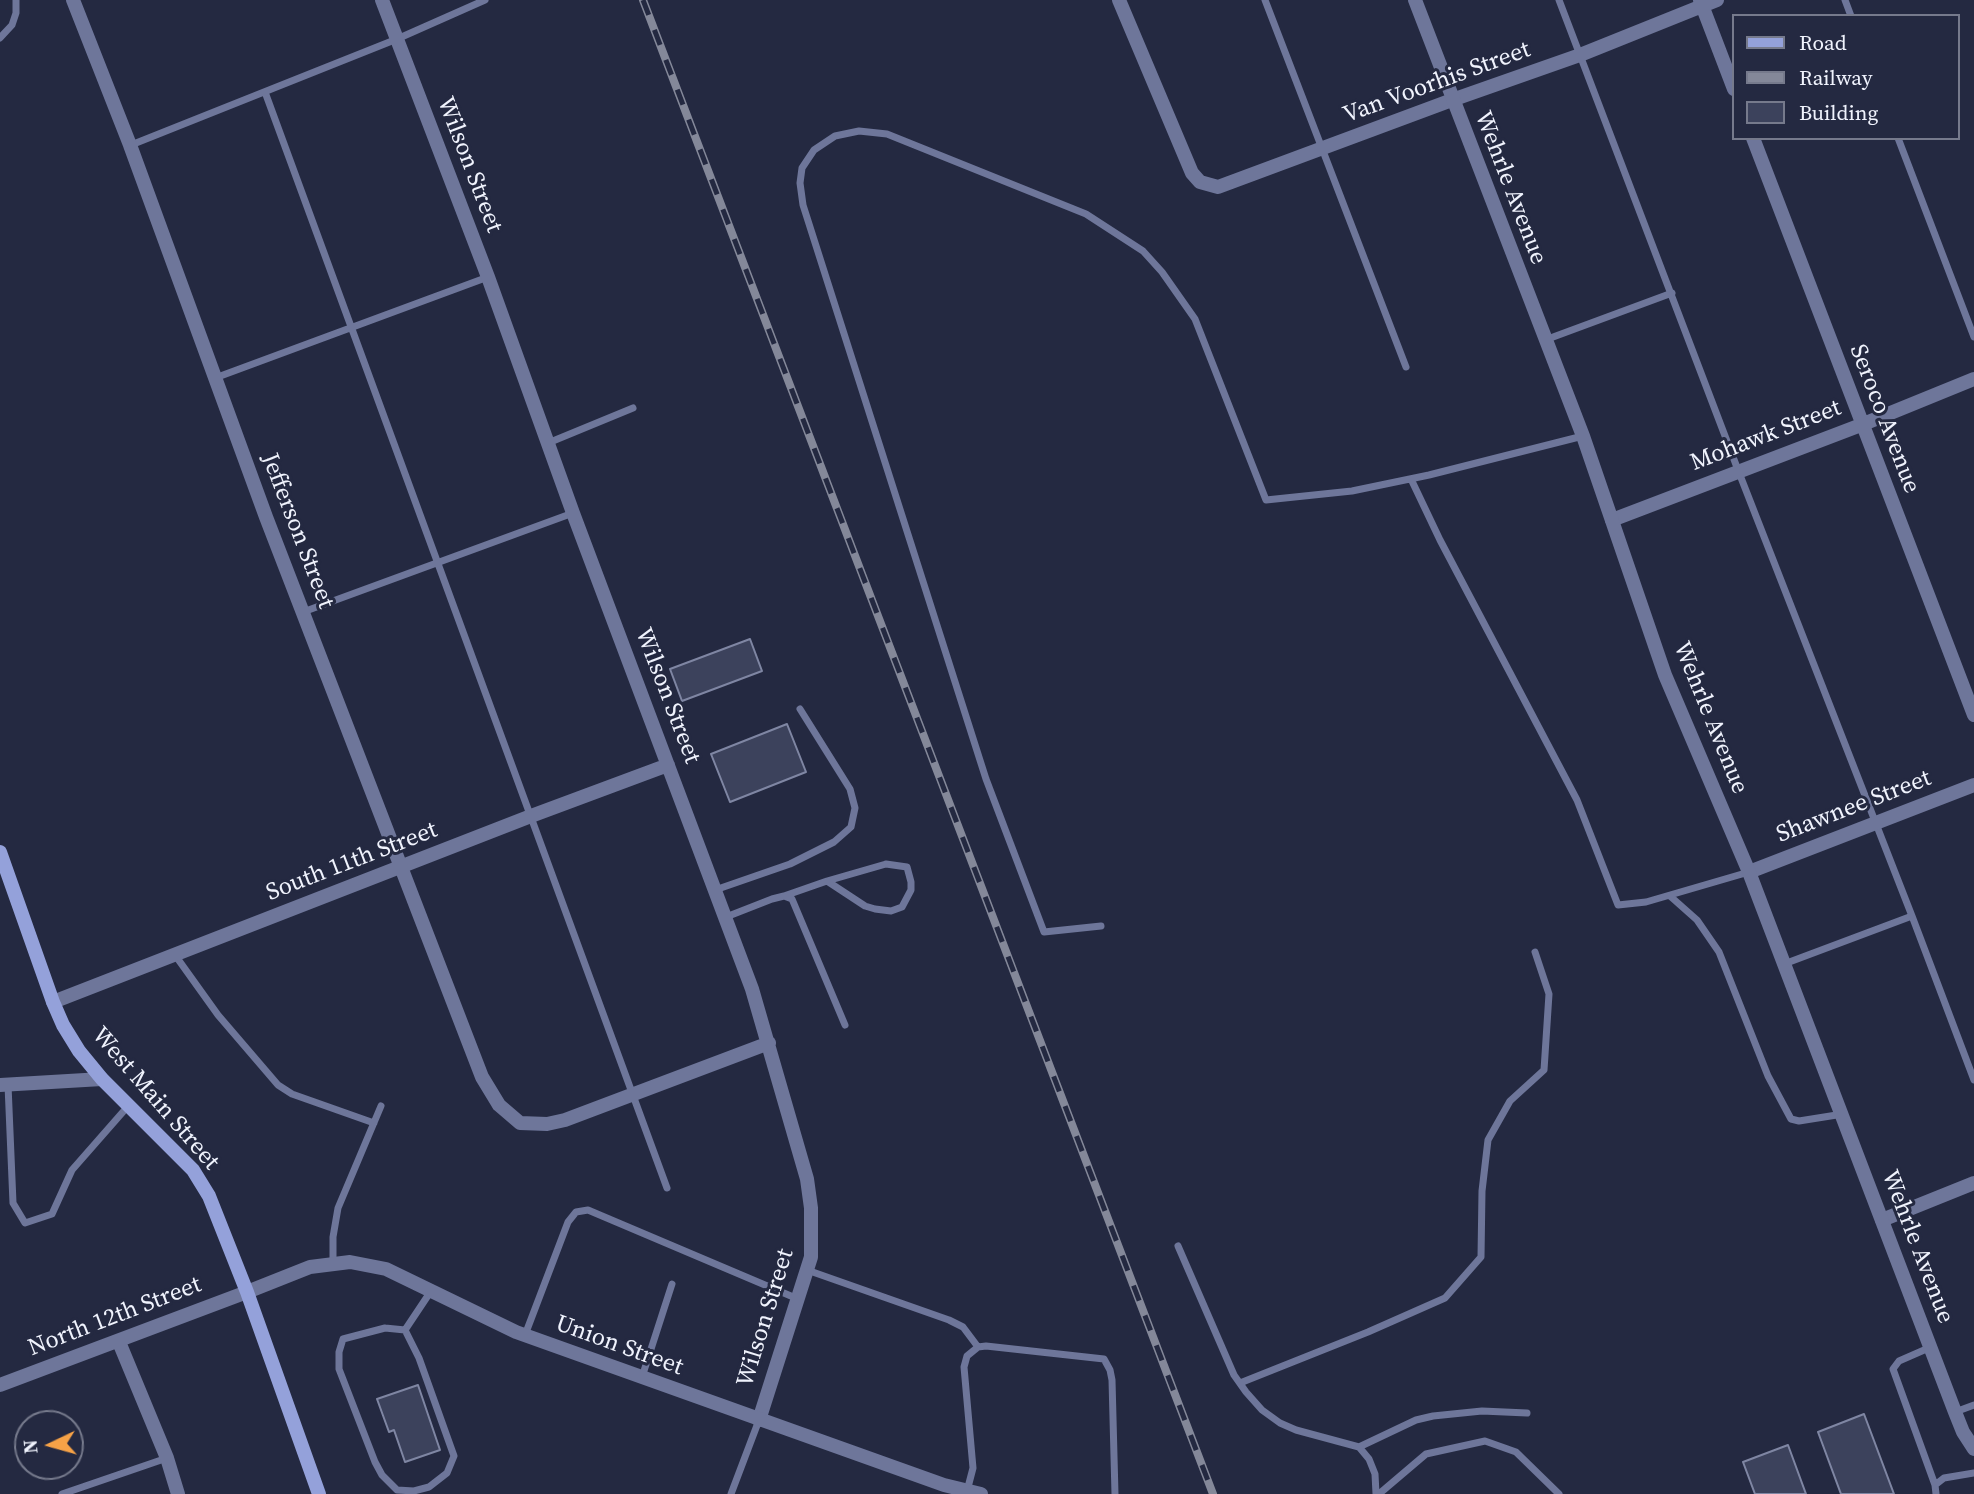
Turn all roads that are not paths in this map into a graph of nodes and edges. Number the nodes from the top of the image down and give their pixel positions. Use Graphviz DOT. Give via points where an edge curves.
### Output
graph roads {
  1 [pos="16,0"];
  2 [pos="73,0"];
  3 [pos="382,0"];
  4 [pos="485,0"];
  5 [pos="1119,0"];
  6 [pos="1265,0"];
  7 [pos="1415,0"];
  8 [pos="1559,0"];
  9 [pos="1717,0"];
  10 [pos="1701,3"];
  11 [pos="0,38"];
  12 [pos="397,39"];
  13 [pos="1580,55"];
  14 [pos="1732,84"];
  15 [pos="265,92"];
  16 [pos="1452,100"];
  17 [pos="1754,140"];
  18 [pos="1899,140"];
  19 [pos="130,145"];
  20 [pos="1322,149"];
  21 [pos="488,277"];
  22 [pos="1672,293"];
  23 [pos="352,327"];
  24 [pos="1974,337"];
  25 [pos="1544,341"];
  26 [pos="1406,367"];
  27 [pos="215,377"];
  28 [pos="1974,379"];
  29 [pos="633,408"];
  30 [pos="1861,425"];
  31 [pos="1583,436"];
  32 [pos="548,443"];
  33 [pos="1738,470"];
  34 [pos="1411,479"];
  35 [pos="573,513"];
  36 [pos="1612,520"];
  37 [pos="438,562"];
  38 [pos="303,612"];
  39 [pos="800,709"];
  40 [pos="1974,715"];
  41 [pos="668,765"];
  42 [pos="1974,785"];
  43 [pos="531,816"];
  44 [pos="1876,823"];
  45 [pos="0,852"];
  46 [pos="403,867"];
  47 [pos="1749,872"];
  48 [pos="827,881"];
  49 [pos="715,890"];
  50 [pos="784,896"];
  51 [pos="1670,896"];
  52 [pos="1912,916"];
  53 [pos="725,917"];
  54 [pos="1101,926"];
  55 [pos="1535,952"];
  56 [pos="174,955"];
  57 [pos="1784,964"];
  58 [pos="52,1002"];
  59 [pos="845,1025"];
  60 [pos="769,1042"];
  61 [pos="102,1079"];
  62 [pos="1974,1080"];
  63 [pos="4,1085"];
  64 [pos="634,1095"];
  65 [pos="129,1105"];
  66 [pos="381,1106"];
  67 [pos="1843,1114"];
  68 [pos="374,1123"];
  69 [pos="1974,1183"];
  70 [pos="667,1188"];
  71 [pos="1882,1220"];
  72 [pos="1178,1246"];
  73 [pos="332,1263"];
  74 [pos="807,1270"];
  75 [pos="672,1284"];
  76 [pos="431,1291"];
  77 [pos="247,1292"];
  78 [pos="798,1299"];
  79 [pos="405,1330"];
  80 [pos="525,1336"];
  81 [pos="119,1342"];
  82 [pos="978,1347"];
  83 [pos="1931,1347"];
  84 [pos="642,1378"];
  85 [pos="1240,1383"];
  86 [pos="0,1385"];
  87 [pos="1974,1405"];
  88 [pos="1955,1412"];
  89 [pos="1527,1413"];
  90 [pos="759,1420"];
  91 [pos="1359,1447"];
  92 [pos="1974,1449"];
  93 [pos="167,1458"];
  94 [pos="1974,1473"];
  95 [pos="1936,1490"];
  96 [pos="974,1492"];
  97 [pos="62,1494"];
  98 [pos="178,1494"];
  99 [pos="319,1494"];
  100 [pos="731,1494"];
  101 [pos="1115,1494"];
  102 [pos="1378,1494"];
  103 [pos="1559,1494"];
  1 -- 11 [label="lane" via="12,25"];
  2 -- 19 [label="street, Jefferson Street"];
  3 -- 12 [label="street, Wilson Street"];
  4 -- 12 [label="lane"];
  5 -- 20 [label="street, Van Voorhis Street" via="1183,156 1200,182 1218,187"];
  6 -- 20 [label="lane"];
  7 -- 16 [label="street, Wehrle Avenue"];
  8 -- 13 [label="lane"];
  9 -- 10 [label="street, Van Voorhis Street"];
  10 -- 13 [label="street, Van Voorhis Street"];
  10 -- 14 [label="street"];
  12 -- 15 [label="lane"];
  12 -- 21 [label="street, Wilson Street"];
  13 -- 16 [label="street, Van Voorhis Street"];
  13 -- 22 [label="lane"];
  15 -- 19 [label="lane"];
  15 -- 23 [label="lane"];
  16 -- 20 [label="street, Van Voorhis Street"];
  16 -- 25 [label="street, Wehrle Avenue"];
  17 -- 30 [label="street, Seroco Avenue"];
  18 -- 24 [label="lane"];
  19 -- 27 [label="street, Jefferson Street"];
  20 -- 26 [label="lane"];
  21 -- 23 [label="lane"];
  21 -- 32 [label="street, Wilson Street"];
  22 -- 25 [label="lane"];
  22 -- 33 [label="lane"];
  23 -- 27 [label="lane"];
  23 -- 37 [label="lane"];
  25 -- 31 [label="street, Wehrle Avenue"];
  27 -- 38 [label="street, Jefferson Street"];
  28 -- 30 [label="street, Mohawk Street"];
  29 -- 32 [label="lane"];
  30 -- 33 [label="street, Mohawk Street"];
  30 -- 40 [label="street, Seroco Avenue"];
  31 -- 34 [label="lane"];
  31 -- 36 [label="street, Wehrle Avenue"];
  32 -- 35 [label="street, Wilson Street"];
  33 -- 36 [label="street, Mohawk Street"];
  33 -- 44 [label="lane"];
  34 -- 51 [label="lane" via="1577,800 1618,905"];
  34 -- 54 [label="lane" via="1266,500 1195,319 1143,251 1086,214 887,134 859,131 835,136 814,150 802,168 803,205 986,779 1044,932"];
  35 -- 37 [label="lane"];
  35 -- 41 [label="street, Wilson Street"];
  36 -- 47 [label="street, Wehrle Avenue" via="1665,676"];
  37 -- 38 [label="lane"];
  37 -- 43 [label="lane"];
  38 -- 46 [label="street, Jefferson Street"];
  39 -- 49 [label="lane" via="850,789 855,808 851,827 834,842 790,864"];
  41 -- 43 [label="street, South 11th Street"];
  41 -- 49 [label="street, Wilson Street"];
  42 -- 44 [label="street, Shawnee Street"];
  43 -- 46 [label="street, South 11th Street"];
  43 -- 64 [label="lane"];
  44 -- 47 [label="street, Shawnee Street"];
  44 -- 52 [label="lane"];
  45 -- 58 [label="main road, West Main Street"];
  46 -- 56 [label="street, South 11th Street"];
  46 -- 64 [label="street, Jefferson Street" via="482,1077 499,1105 520,1123 547,1124"];
  47 -- 51 [label="lane"];
  47 -- 57 [label="street, Wehrle Avenue"];
  48 -- 48 [label="lane" via="854,900 883,911 902,907 911,890 907,867 886,864"];
  48 -- 50 [label="lane"];
  49 -- 53 [label="street, Wilson Street"];
  50 -- 53 [label="lane"];
  50 -- 59 [label="lane" via="792,899"];
  51 -- 67 [label="lane" via="1697,920 1719,952 1768,1076 1791,1119"];
  52 -- 57 [label="lane"];
  52 -- 62 [label="lane"];
  53 -- 60 [label="street, Wilson Street"];
  55 -- 85 [label="lane" via="1549,994 1544,1070 1510,1101 1488,1140 1480,1257 1445,1298"];
  56 -- 58 [label="street, South 11th Street"];
  56 -- 68 [label="lane" via="278,1085"];
  57 -- 67 [label="street, Wehrle Avenue"];
  58 -- 61 [label="main road, West Main Street" via="79,1051"];
  60 -- 64 [label="street"];
  60 -- 74 [label="street, Wilson Street" via="807,1179 812,1235"];
  61 -- 63 [label="street"];
  61 -- 65 [label="main road, West Main Street"];
  63 -- 65 [label="lane" via="13,1203 25,1223 52,1214 72,1170"];
  64 -- 70 [label="lane"];
  65 -- 77 [label="main road, West Main Street" via="193,1170 209,1196"];
  66 -- 68 [label="lane"];
  67 -- 71 [label="street, Wehrle Avenue"];
  68 -- 73 [label="lane" via="338,1208"];
  69 -- 71 [label="street"];
  71 -- 83 [label="street, Wehrle Avenue"];
  72 -- 85 [label="lane"];
  73 -- 76 [label="street, Union Street" via="386,1269"];
  73 -- 77 [label="street, Union Street" via="290,1273"];
  74 -- 78 [label="street, Wilson Street"];
  74 -- 82 [label="lane" via="949,1320 963,1327"];
  75 -- 84 [label="lane"];
  76 -- 79 [label="lane"];
  76 -- 80 [label="street, Union Street"];
  77 -- 81 [label="street, North 12th Street"];
  77 -- 99 [label="main road, West Main Street"];
  78 -- 80 [label="lane" via="588,1210 576,1212 568,1222"];
  78 -- 90 [label="street, Wilson Street"];
  79 -- 79 [label="lane" via="385,1328 343,1339 339,1360 382,1475 397,1490 414,1491 429,1487 447,1473 454,1456"];
  80 -- 84 [label="street, Union Street"];
  81 -- 86 [label="street, North 12th Street"];
  81 -- 93 [label="street"];
  82 -- 96 [label="lane" via="967,1356 964,1367"];
  82 -- 101 [label="lane" via="1104,1359 1112,1380"];
  83 -- 88 [label="street, Wehrle Avenue"];
  83 -- 95 [label="lane" via="1899,1361 1893,1369"];
  84 -- 90 [label="street, Union Street"];
  85 -- 91 [label="lane" via="1262,1410 1280,1423"];
  87 -- 88 [label="lane"];
  88 -- 92 [label="street, Wehrle Avenue"];
  89 -- 91 [label="lane" via="1433,1416"];
  90 -- 96 [label="street, Union Street"];
  90 -- 100 [label="lane"];
  91 -- 102 [label="lane" via="1375,1474"];
  93 -- 97 [label="lane"];
  93 -- 98 [label="street"];
  94 -- 95 [label="lane" via="1944,1478"];
  102 -- 103 [label="lane" via="1426,1454 1485,1441 1516,1451"];
}
